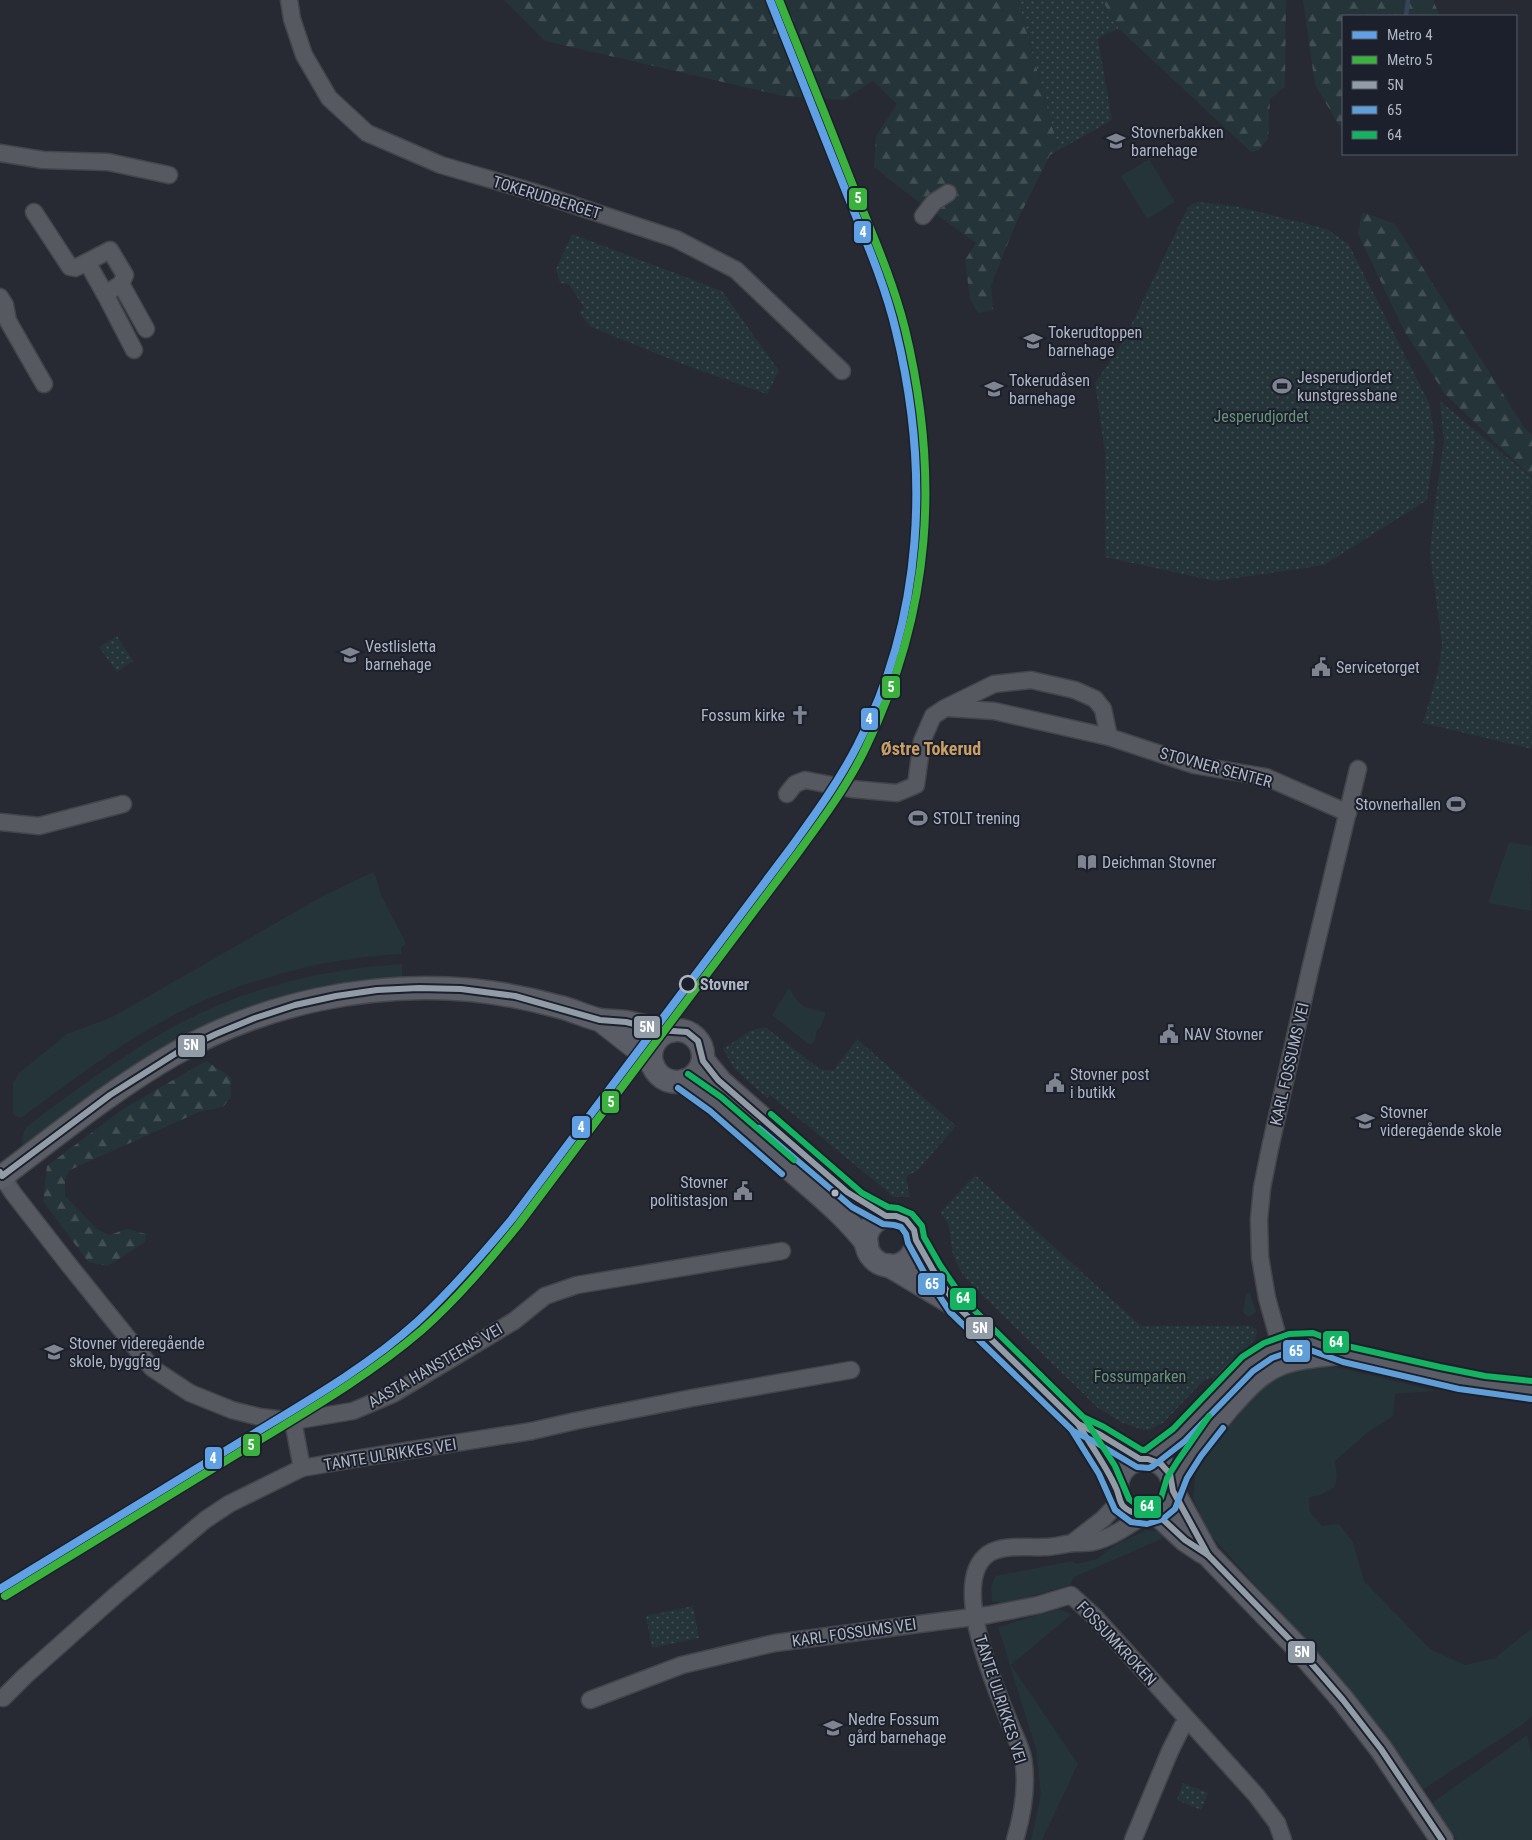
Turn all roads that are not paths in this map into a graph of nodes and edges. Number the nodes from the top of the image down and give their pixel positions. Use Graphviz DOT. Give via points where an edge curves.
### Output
graph roads {
  1 [pos="289,0"];
  2 [pos="0,153"];
  3 [pos="169,175"];
  4 [pos="948,193"];
  5 [pos="34,212"];
  6 [pos="923,216"];
  7 [pos="87,262"];
  8 [pos="121,284"];
  9 [pos="105,294"];
  10 [pos="0,297"];
  11 [pos="146,329"];
  12 [pos="134,350"];
  13 [pos="842,371"];
  14 [pos="44,384"];
  15 [pos="945,708"];
  16 [pos="1109,737"];
  17 [pos="1358,769"];
  18 [pos="787,794"];
  19 [pos="122,804"];
  20 [pos="1348,814"];
  21 [pos="0,822"];
  22 [pos="599,1020"];
  23 [pos="670,1032"];
  24 [pos="703,1060"];
  25 [pos="653,1065"];
  26 [pos="683,1081"];
  27 [pos="1,1175"];
  28 [pos="886,1216"];
  29 [pos="916,1240"];
  30 [pos="867,1244"];
  31 [pos="782,1251"];
  32 [pos="888,1265"];
  33 [pos="957,1306"];
  34 [pos="1283,1353"];
  35 [pos="851,1370"];
  36 [pos="1532,1390"];
  37 [pos="290,1421"];
  38 [pos="1078,1424"];
  39 [pos="1144,1459"];
  40 [pos="302,1468"];
  41 [pos="1173,1489"];
  42 [pos="1118,1494"];
  43 [pos="1149,1514"];
  44 [pos="1072,1543"];
  45 [pos="1208,1555"];
  46 [pos="974,1617"];
  47 [pos="3,1698"];
  48 [pos="590,1700"];
  49 [pos="1188,1720"];
  50 [pos="1015,1840"];
  51 [pos="1133,1840"];
  52 [pos="1283,1840"];
  53 [pos="1442,1840"];
  1 -- 13 [label="street, TOKERUDBERGET" via="304,55 329,98 367,133 441,165 676,239 736,270"];
  2 -- 3 [label="street" via="43,160 108,162"];
  4 -- 6 [label="street" via="934,202"];
  5 -- 7 [label="street" via="70,266 75,268"];
  7 -- 8 [label="street" via="110,250 125,275"];
  7 -- 9 [label="street"];
  8 -- 9 [label="street"];
  8 -- 11 [label="street"];
  9 -- 12 [label="street"];
  10 -- 14 [label="street" via="8,321"];
  15 -- 16 [label="street, STOVNER SENTER" via="994,711"];
  15 -- 16 [label="street" via="994,684 1030,680 1095,698 1103,709"];
  15 -- 18 [label="street" via="933,716 922,741 916,785 897,793 805,780 795,784"];
  16 -- 20 [label="street, STOVNER SENTER" via="1194,765 1266,777"];
  17 -- 20 [label="street, KARL FOSSUMS VEI"];
  19 -- 21 [label="street" via="39,826"];
  20 -- 34 [label="street, KARL FOSSUMS VEI" via="1261,1196 1260,1257 1267,1298"];
  22 -- 23 [label="street"];
  22 -- 25 [label="street"];
  22 -- 27 [label="street" via="561,1007 502,994 437,988 369,991 300,1004 240,1023 176,1053 118,1090"];
  23 -- 24 [label="street" via="681,1031 694,1036 702,1048"];
  23 -- 25 [label="street" via="660,1037 653,1047"];
  24 -- 26 [label="street" via="698,1071"];
  24 -- 28 [label="street" via="721,1082 841,1187"];
  25 -- 26 [label="street" via="665,1079"];
  26 -- 30 [label="street" via="771,1152 843,1217"];
  27 -- 37 [label="street, AASTA HANSTEENS VEI" via="152,1368 190,1393 232,1410"];
  28 -- 29 [label="street" via="906,1220 914,1230"];
  28 -- 30 [label="street" via="873,1224"];
  29 -- 32 [label="street" via="914,1252 906,1261"];
  29 -- 33 [label="street"];
  30 -- 32 [label="street" via="874,1258"];
  31 -- 37 [label="street, AASTA HANSTEENS VEI" via="577,1285 545,1296 514,1321 393,1394 352,1411"];
  32 -- 33 [label="street"];
  33 -- 38 [label="street"];
  34 -- 36 [label="street" via="1298,1341 1311,1341 1342,1353 1456,1380"];
  34 -- 39 [label="street" via="1260,1354 1241,1368 1188,1427"];
  34 -- 41 [label="street" via="1245,1389 1198,1444"];
  35 -- 40 [label="street, TANTE ULRIKKES VEI" via="532,1431"];
  37 -- 40 [label="street"];
  38 -- 39 [label="street"];
  38 -- 42 [label="street"];
  39 -- 41 [label="street" via="1166,1468"];
  39 -- 42 [label="street" via="1125,1466 1120,1472"];
  40 -- 47 [label="street, TANTE ULRIKKES VEI" via="229,1504 205,1520 102,1607"];
  41 -- 43 [label="street" via="1167,1504"];
  41 -- 45 [label="street"];
  42 -- 43 [label="street" via="1130,1511"];
  42 -- 44 [label="street" via="1103,1519"];
  43 -- 44 [label="street" via="1103,1539"];
  43 -- 45 [label="street"];
  44 -- 46 [label="street" via="1012,1548 988,1554 973,1577"];
  45 -- 53 [label="street" via="1321,1673 1382,1750"];
  46 -- 48 [label="street, KARL FOSSUMS VEI" via="775,1643 682,1665"];
  46 -- 49 [label="street, FOSSUMKROKEN" via="1071,1595 1114,1637"];
  46 -- 50 [label="street, TANTE ULRIKKES VEI" via="984,1656 1022,1756 1025,1784 1022,1816"];
  49 -- 51 [label="street" via="1170,1751"];
  49 -- 52 [label="street, FOSSUMKROKEN" via="1264,1804 1277,1823"];
}
